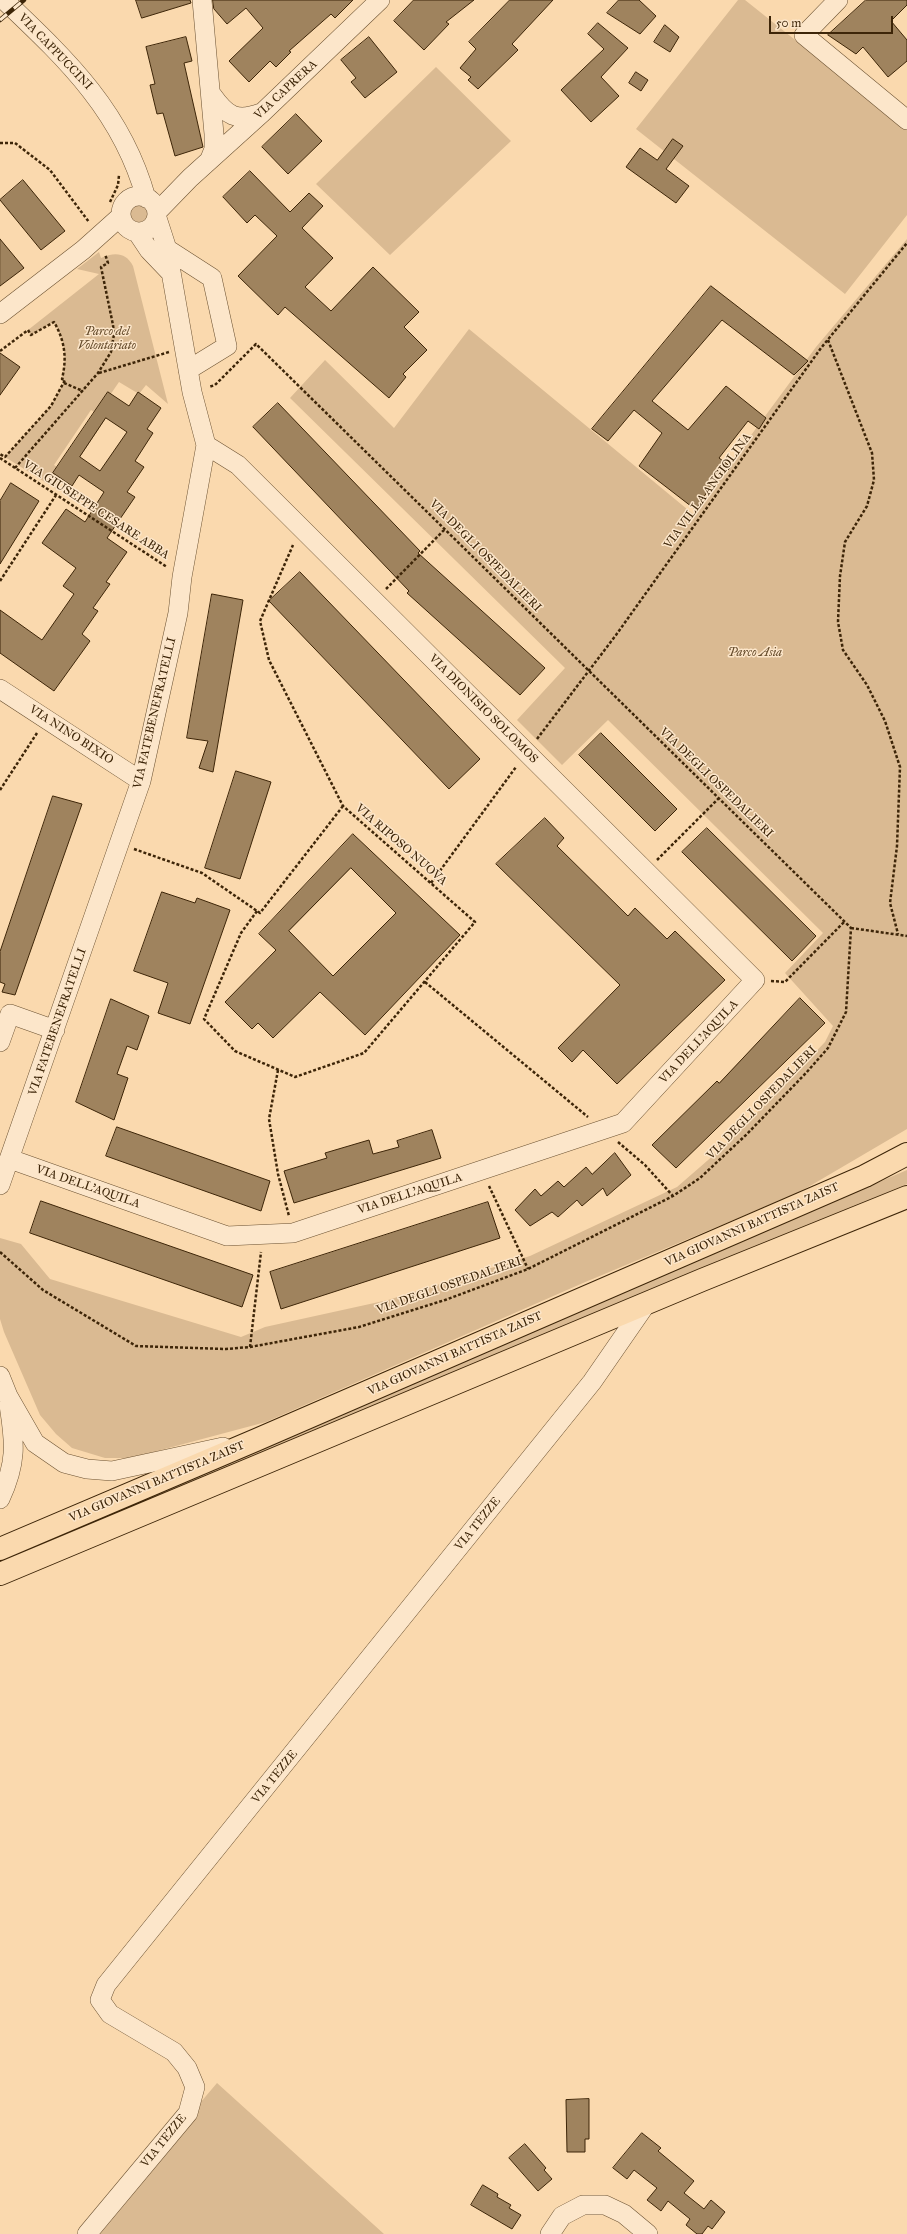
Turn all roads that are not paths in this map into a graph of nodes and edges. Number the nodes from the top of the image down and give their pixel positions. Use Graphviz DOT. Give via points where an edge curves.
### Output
graph roads {
  1 [pos="4,0"];
  2 [pos="202,0"];
  3 [pos="380,0"];
  4 [pos="838,0"];
  5 [pos="212,95"];
  6 [pos="263,112"];
  7 [pos="907,120"];
  8 [pos="126,148"];
  9 [pos="210,159"];
  10 [pos="153,208"];
  11 [pos="124,218"];
  12 [pos="166,249"];
  13 [pos="171,273"];
  14 [pos="0,314"];
  15 [pos="188,370"];
  16 [pos="206,445"];
  17 [pos="0,689"];
  18 [pos="142,781"];
  19 [pos="755,980"];
  20 [pos="55,1030"];
  21 [pos="0,1042"];
  22 [pos="907,1154"];
  23 [pos="10,1160"];
  24 [pos="0,1185"];
  25 [pos="907,1197"];
  26 [pos="646,1304"];
  27 [pos="0,1376"];
  28 [pos="8,1396"];
  29 [pos="256,1440"];
  30 [pos="0,1499"];
  31 [pos="0,1549"];
  32 [pos="0,1574"];
  33 [pos="87,2234"];
  34 [pos="550,2234"];
  35 [pos="648,2234"];
  1 -- 8 [label="street, VIA CAPPUCCINI" via="76,71 101,102"];
  2 -- 5 [label="street"];
  3 -- 6 [label="street, VIA CAPRERA"];
  4 -- 7 [label="street" via="804,35"];
  5 -- 6 [label="street" via="222,109 235,118 247,118"];
  5 -- 9 [label="street" via="214,141"];
  6 -- 9 [label="street, VIA CAPRERA"];
  8 -- 10 [label="street, VIA CAPPUCCINI"];
  8 -- 11 [label="street, VIA CAPPUCCINI"];
  9 -- 10 [label="street, VIA CAPRERA"];
  10 -- 11 [label="street" via="134,197"];
  10 -- 11 [label="street, VIA CAPRERA" via="152,227"];
  10 -- 12 [label="street, VIA FATEBENEFRATELLI"];
  11 -- 13 [label="street"];
  11 -- 14 [label="street"];
  12 -- 13 [label="street, VIA FATEBENEFRATELLI"];
  12 -- 15 [label="street" via="212,278 227,346"];
  13 -- 15 [label="street, VIA FATEBENEFRATELLI"];
  15 -- 16 [label="street, VIA FATEBENEFRATELLI"];
  16 -- 18 [label="street, VIA FATEBENEFRATELLI" via="178,613"];
  16 -- 19 [label="street, VIA DIONISIO SOLOMOS" via="238,466"];
  17 -- 18 [label="street, VIA NINO BIXIO"];
  18 -- 20 [label="street, VIA FATEBENEFRATELLI"];
  19 -- 23 [label="street, VIA DELL'AQUILA" via="623,1123 293,1233 227,1236"];
  20 -- 21 [label="street" via="10,1014"];
  20 -- 23 [label="street, VIA FATEBENEFRATELLI"];
  22 -- 29 [label="main road, VIA GIOVANNI BATTISTA ZAIST" via="865,1176"];
  23 -- 24 [label="street, VIA FATEBENEFRATELLI"];
  25 -- 26 [label="main road, VIA GIOVANNI BATTISTA ZAIST"];
  26 -- 32 [label="main road, VIA GIOVANNI BATTISTA ZAIST"];
  26 -- 33 [label="street, VIA TEZZE" via="592,1382 106,1985 100,2000 110,2014 174,2052 187,2068 195,2087 188,2113"];
  27 -- 28 [label="street"];
  28 -- 29 [label="street" via="35,1443 64,1463 87,1469 112,1471"];
  28 -- 30 [label="street" via="15,1443 10,1479"];
  29 -- 31 [label="main road, VIA GIOVANNI BATTISTA ZAIST"];
  34 -- 35 [label="street" via="562,2216 583,2205 605,2205 624,2214"];
}
